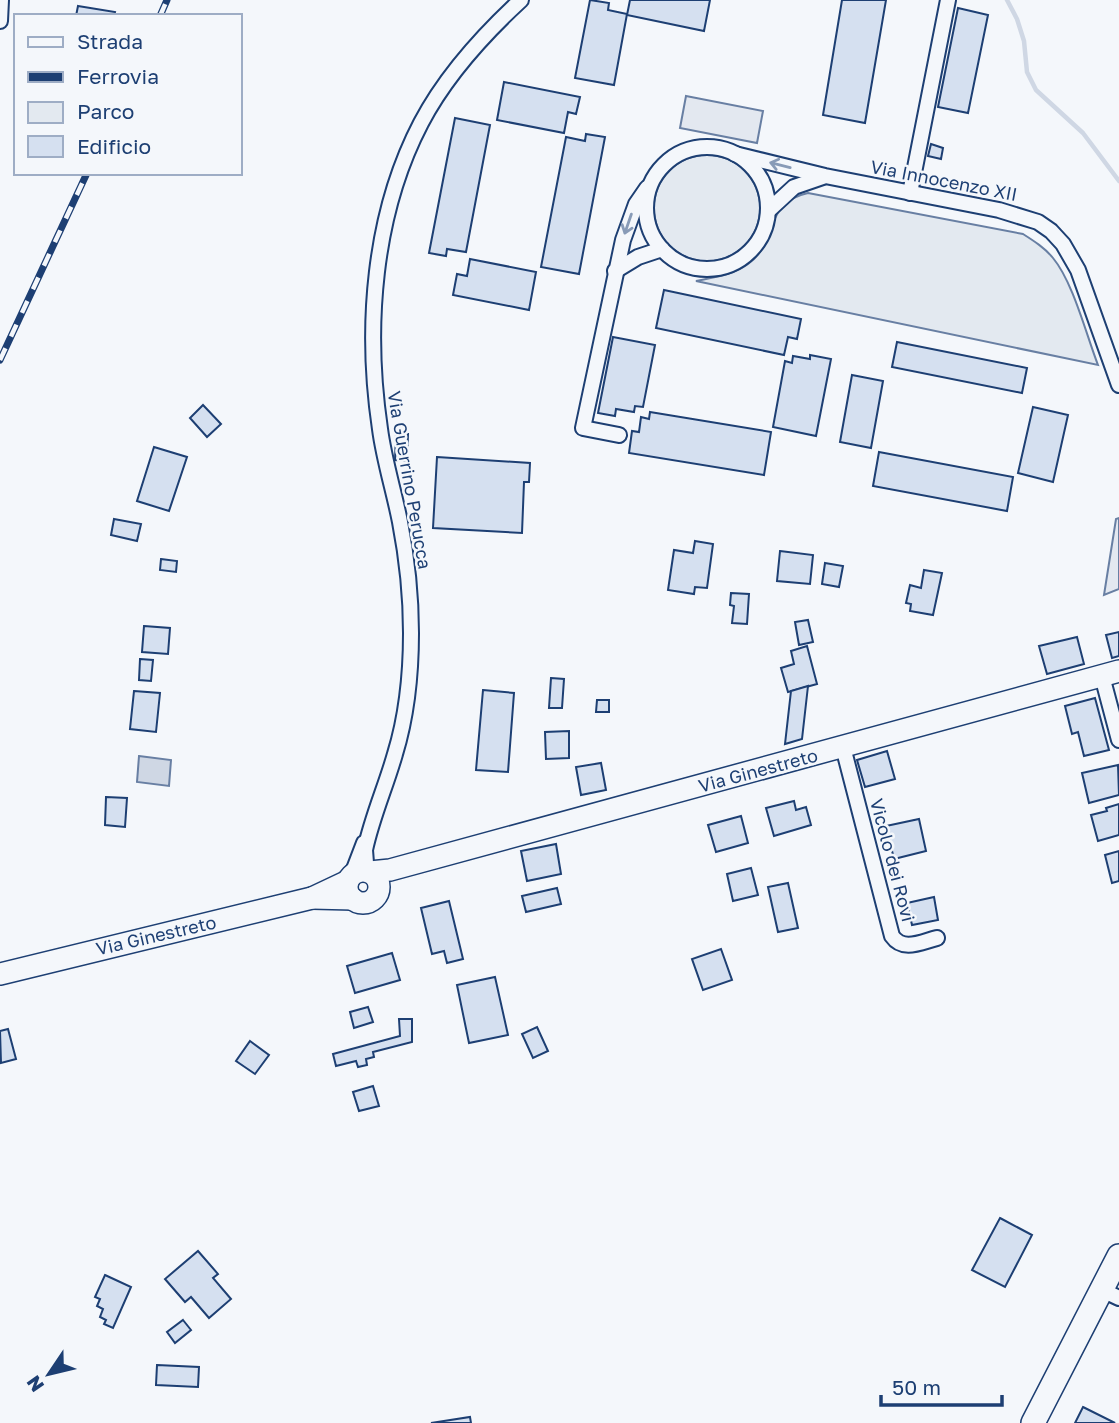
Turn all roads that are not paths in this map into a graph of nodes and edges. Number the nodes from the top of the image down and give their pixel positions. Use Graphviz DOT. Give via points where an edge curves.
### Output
graph roads {
  1 [pos="1,0"];
  2 [pos="521,0"];
  3 [pos="948,0"];
  4 [pos="0,21"];
  5 [pos="735,154"];
  6 [pos="825,176"];
  7 [pos="651,182"];
  8 [pos="910,192"];
  9 [pos="768,211"];
  10 [pos="662,249"];
  11 [pos="615,271"];
  12 [pos="1119,385"];
  13 [pos="619,435"];
  14 [pos="1111,674"];
  15 [pos="1119,740"];
  16 [pos="843,747"];
  17 [pos="360,884"];
  18 [pos="937,938"];
  19 [pos="0,974"];
  20 [pos="1119,1256"];
  21 [pos="1111,1294"];
  22 [pos="1033,1423"];
  1 -- 4 [label="street"];
  2 -- 17 [label="street, Via Guerrino Perucca" via="462,62 424,118 397,185 381,248 372,314 373,372 405,551 411,635 401,730 356,860"];
  3 -- 8 [label="street"];
  6 -- 5 [label="street, Via Innocenzo XII, one-way"];
  5 -- 7 [label="street, Via Innocenzo XII" via="713,147 681,152 665,163"];
  5 -- 9 [label="street" via="760,177"];
  6 -- 8 [label="street, Via Innocenzo XII"];
  6 -- 9 [label="street" via="794,187"];
  7 -- 10 [label="street" via="646,217"];
  7 -- 11 [label="street, Via Innocenzo XII, one-way" via="632,214"];
  8 -- 12 [label="street, Via Innocenzo XII" via="1019,215 1051,231 1078,270"];
  9 -- 10 [label="street" via="755,246 723,267 688,267"];
  10 -- 11 [label="street"];
  11 -- 13 [label="street, Via Innocenzo XII" via="583,428"];
  14 -- 15 [label="street"];
  14 -- 16 [label="street, Via Ginestreto"];
  16 -- 17 [label="street, Via Ginestreto" via="398,868"];
  16 -- 18 [label="street, Vicolo dei Rovi" via="892,936 905,946"];
  17 -- 19 [label="street, Via Ginestreto"];
  20 -- 21 [label="main road"];
  21 -- 22 [label="main road"];
}
